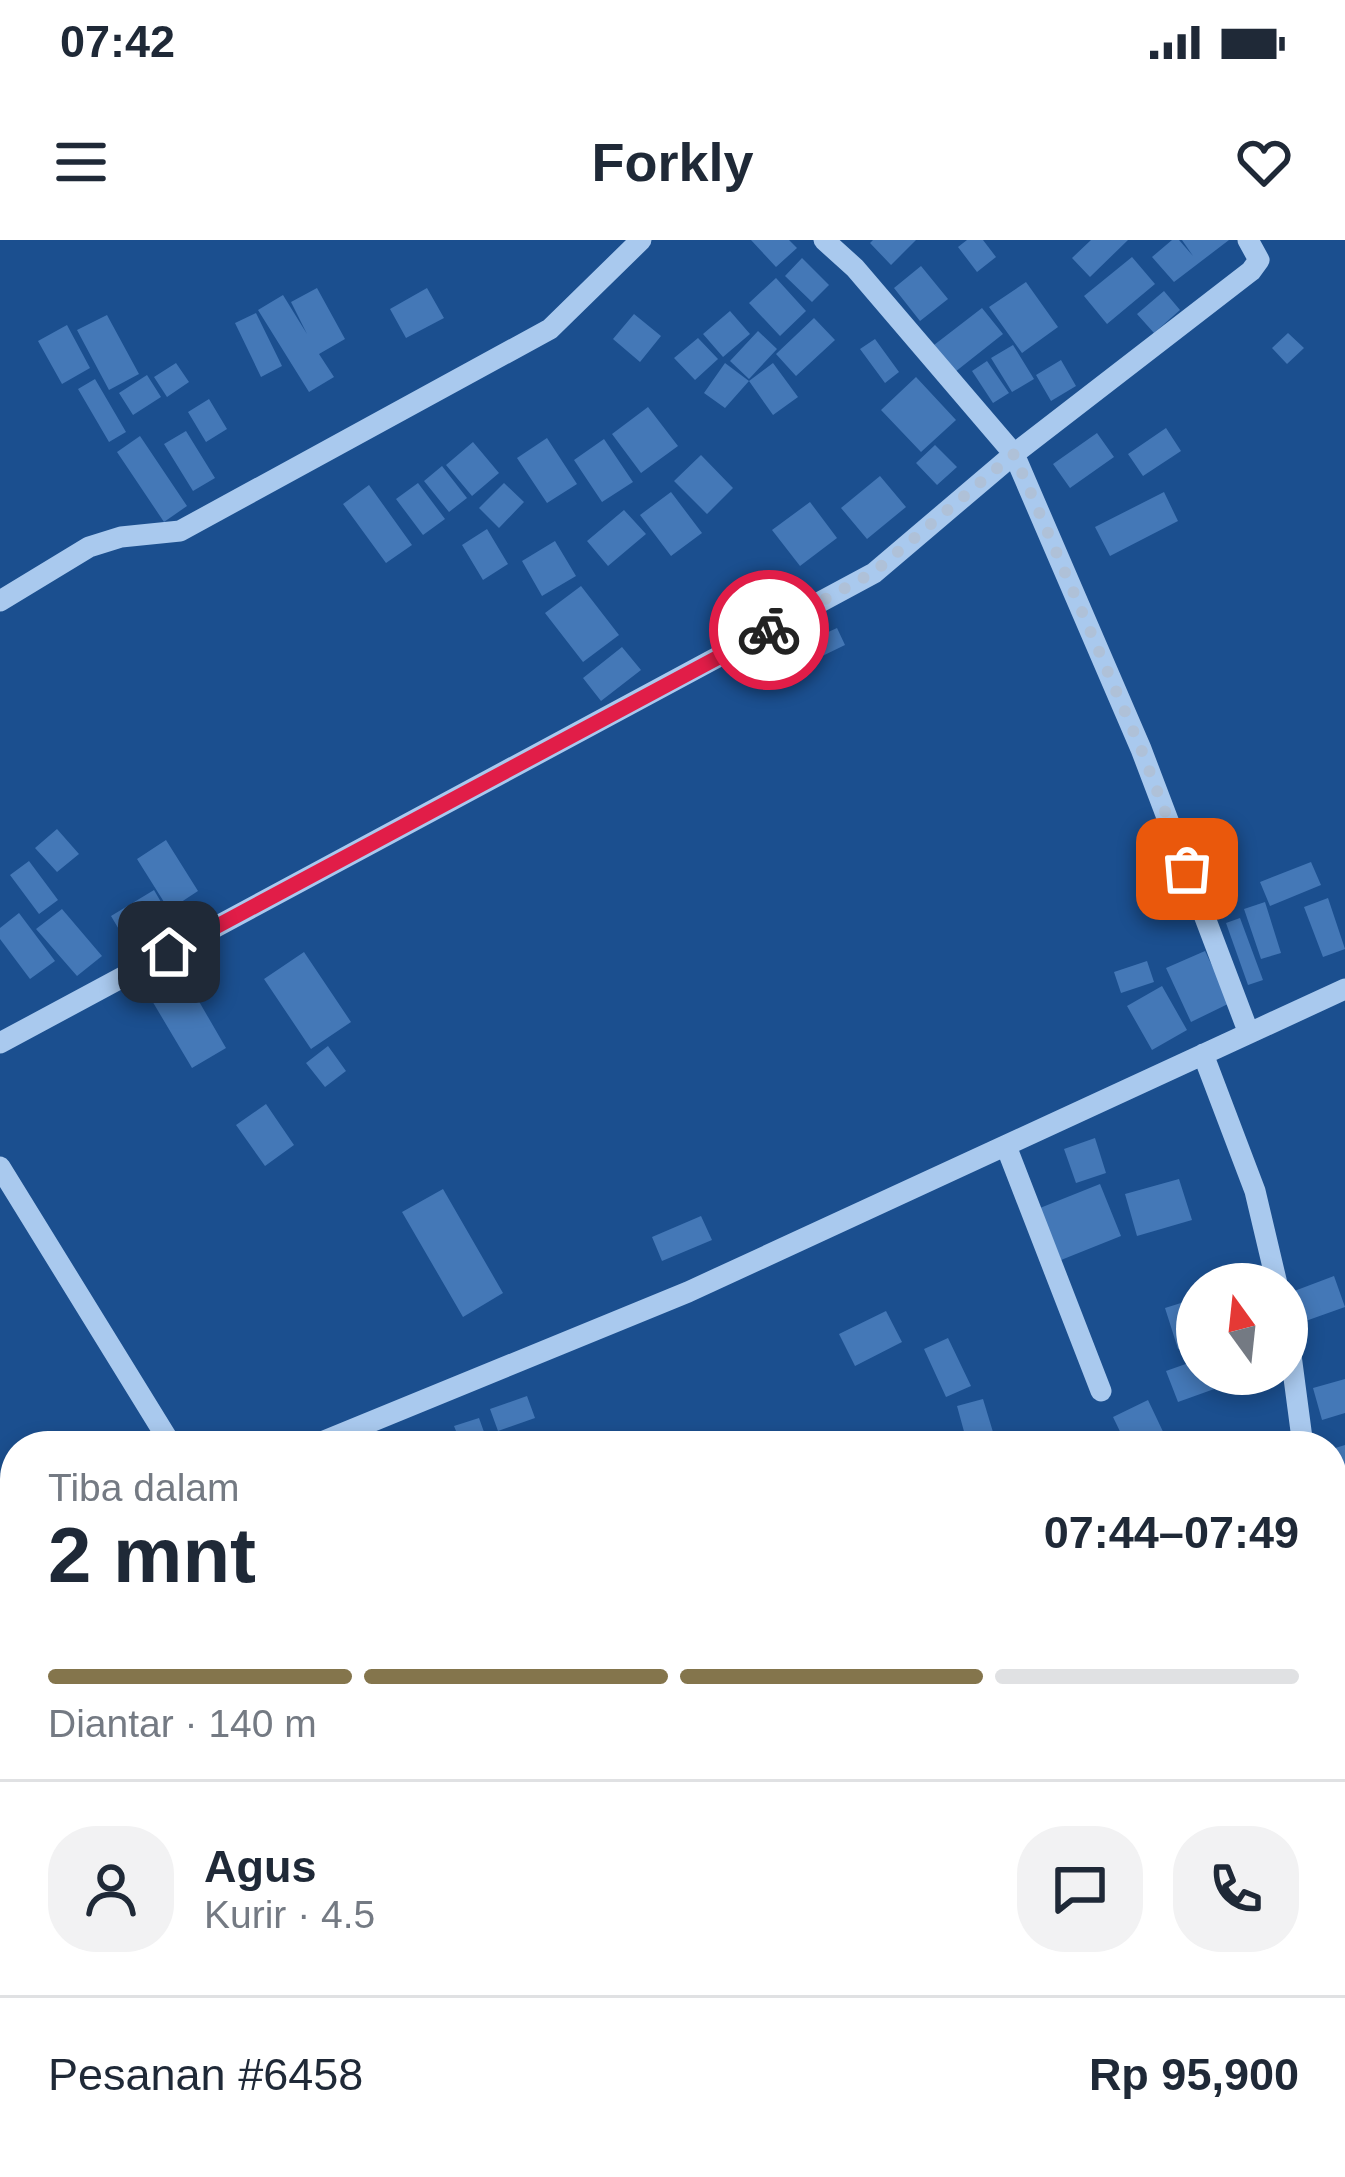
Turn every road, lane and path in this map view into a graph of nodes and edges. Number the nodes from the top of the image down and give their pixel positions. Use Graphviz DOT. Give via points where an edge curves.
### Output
graph roads {
  1 [pos="641,240"];
  2 [pos="824,240"];
  3 [pos="1248,240"];
  4 [pos="1014,454"];
  5 [pos="0,602"];
  6 [pos="1345,989"];
  7 [pos="1249,1030"];
  8 [pos="0,1043"];
  9 [pos="1203,1054"];
  10 [pos="1006,1146"];
  11 [pos="0,1167"];
  12 [pos="1272,1263"];
  13 [pos="1101,1391"];
  14 [pos="1297,1395"];
  15 [pos="163,1431"];
  16 [pos="349,1431"];
  17 [pos="1302,1431"];
  1 -- 5 [label="street" via="550,329 180,530 89,548"];
  2 -- 4 [label="street"];
  3 -- 4 [label="street" via="1258,260 1252,271"];
  4 -- 7 [label="street" via="1141,749"];
  4 -- 8 [label="street" via="874,572"];
  6 -- 7 [label="street"];
  7 -- 9 [label="street"];
  9 -- 10 [label="street"];
  9 -- 12 [label="street" via="1255,1191"];
  10 -- 13 [label="street"];
  10 -- 16 [label="street" via="688,1292"];
  11 -- 15 [label="street"];
  14 -- 17 [label="street"];
}
